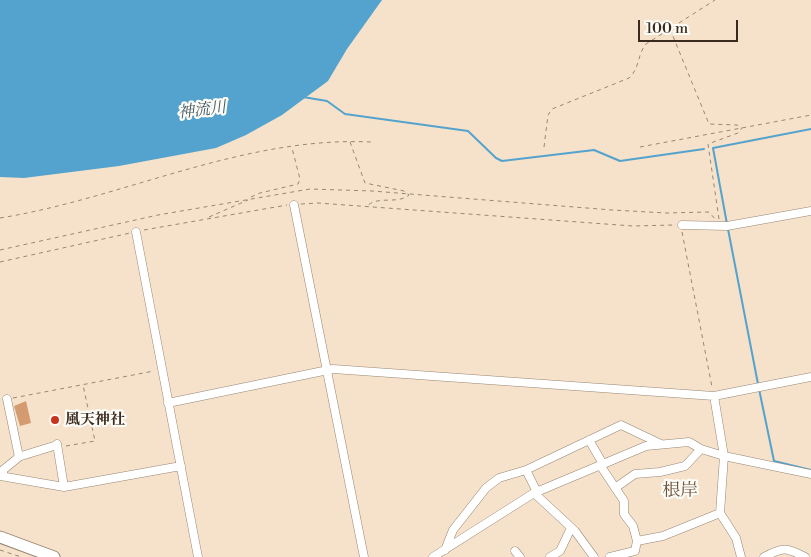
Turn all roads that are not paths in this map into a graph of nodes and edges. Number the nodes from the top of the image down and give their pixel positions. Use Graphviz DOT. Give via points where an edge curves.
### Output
graph roads {
  1 [pos="294,205"];
  2 [pos="811,211"];
  3 [pos="682,225"];
  4 [pos="136,232"];
  5 [pos="327,371"];
  6 [pos="811,378"];
  7 [pos="714,396"];
  8 [pos="8,399"];
  9 [pos="168,403"];
  10 [pos="589,440"];
  11 [pos="662,444"];
  12 [pos="701,449"];
  13 [pos="724,456"];
  14 [pos="18,457"];
  15 [pos="601,464"];
  16 [pos="181,466"];
  17 [pos="526,470"];
  18 [pos="811,474"];
  19 [pos="2,476"];
  20 [pos="64,487"];
  21 [pos="615,488"];
  22 [pos="536,492"];
  23 [pos="720,513"];
  24 [pos="572,528"];
  25 [pos="0,537"];
  26 [pos="637,541"];
  27 [pos="445,550"];
  28 [pos="54,557"];
  29 [pos="198,557"];
  30 [pos="364,557"];
  31 [pos="433,557"];
  32 [pos="550,557"];
  33 [pos="594,557"];
  34 [pos="610,557"];
  35 [pos="741,557"];
  36 [pos="764,557"];
  37 [pos="804,557"];
  1 -- 5 [label="street"];
  2 -- 3 [label="street"];
  4 -- 9 [label="street"];
  5 -- 7 [label="street" via="337,369"];
  5 -- 9 [label="street"];
  5 -- 30 [label="street"];
  6 -- 7 [label="street"];
  7 -- 13 [label="street"];
  8 -- 14 [label="street"];
  9 -- 16 [label="street"];
  10 -- 11 [label="street" via="621,425"];
  10 -- 15 [label="street"];
  10 -- 17 [label="street"];
  11 -- 12 [label="street" via="689,442"];
  11 -- 15 [label="street" via="646,446"];
  12 -- 13 [label="street"];
  12 -- 21 [label="street" via="685,466 635,474"];
  13 -- 18 [label="street"];
  13 -- 23 [label="street"];
  14 -- 19 [label="street" via="3,470"];
  14 -- 20 [label="street" via="58,446"];
  15 -- 21 [label="street"];
  15 -- 22 [label="street"];
  16 -- 20 [label="street"];
  16 -- 29 [label="street"];
  17 -- 22 [label="street"];
  17 -- 27 [label="street" via="499,478 486,488 453,530"];
  19 -- 20 [label="street"];
  21 -- 26 [label="street" via="624,501 624,514 633,526"];
  22 -- 24 [label="street"];
  22 -- 27 [label="street"];
  23 -- 26 [label="street" via="663,536"];
  23 -- 35 [label="street" via="736,538"];
  24 -- 32 [label="street" via="560,552"];
  24 -- 33 [label="street"];
  25 -- 28 [label="highway"];
  26 -- 34 [label="street" via="635,551"];
  27 -- 31 [label="street"];
  36 -- 37 [label="street" via="778,549 788,548"];
}
